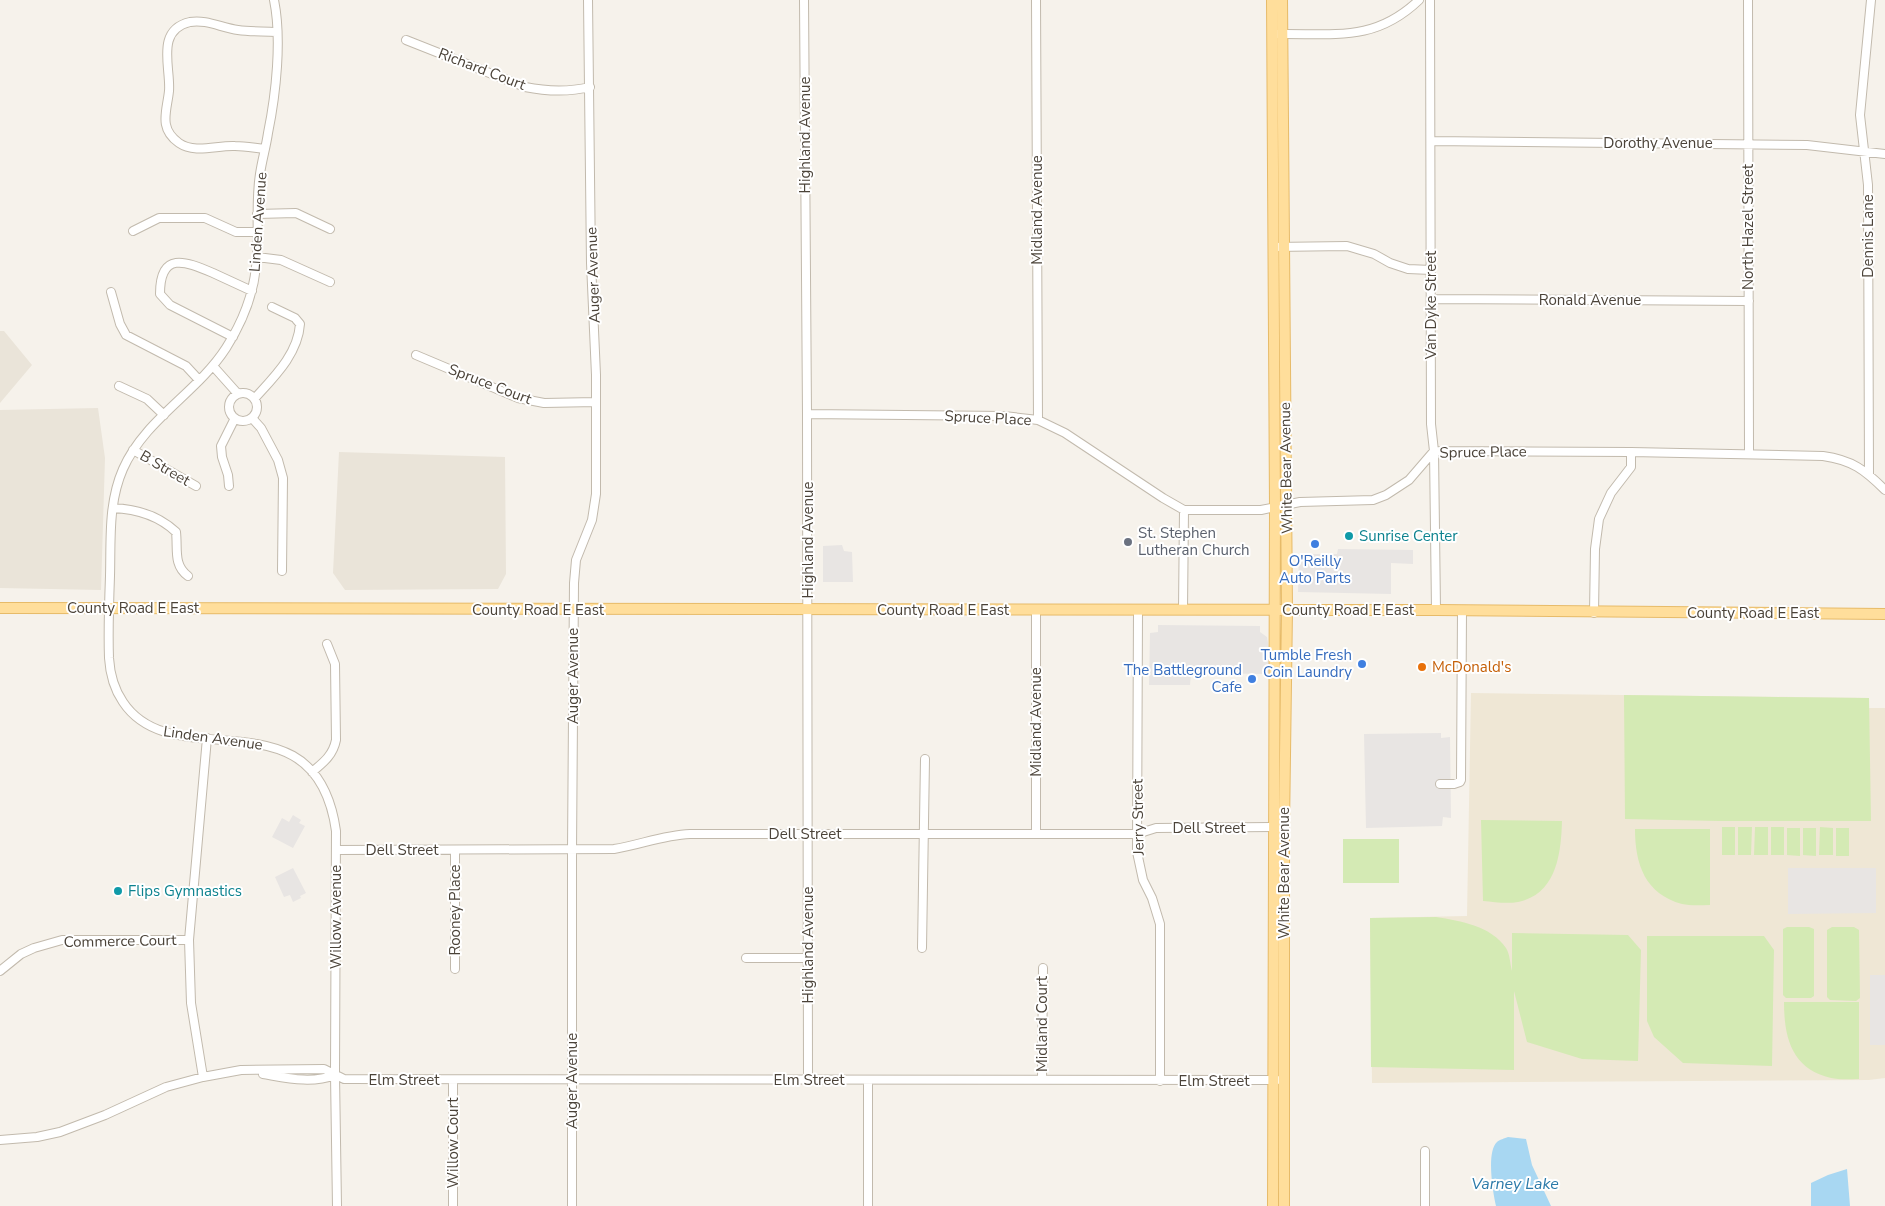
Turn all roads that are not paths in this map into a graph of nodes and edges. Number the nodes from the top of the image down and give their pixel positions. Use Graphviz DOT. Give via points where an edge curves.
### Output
graph roads {
  1 [pos="274,0"];
  2 [pos="588,0"];
  3 [pos="804,0"];
  4 [pos="1036,0"];
  5 [pos="1272,0"];
  6 [pos="1282,0"];
  7 [pos="1419,0"];
  8 [pos="1430,0"];
  9 [pos="1748,0"];
  10 [pos="1871,0"];
  11 [pos="276,32"];
  12 [pos="1277,34"];
  13 [pos="406,40"];
  14 [pos="590,87"];
  15 [pos="1431,141"];
  16 [pos="1748,144"];
  17 [pos="265,149"];
  18 [pos="1864,151"];
  19 [pos="1885,154"];
  20 [pos="257,214"];
  21 [pos="330,229"];
  22 [pos="133,231"];
  23 [pos="257,232"];
  24 [pos="1279,247"];
  25 [pos="257,257"];
  26 [pos="1431,270"];
  27 [pos="330,282"];
  28 [pos="252,291"];
  29 [pos="111,292"];
  30 [pos="1431,299"];
  31 [pos="1749,301"];
  32 [pos="272,307"];
  33 [pos="233,337"];
  34 [pos="416,355"];
  35 [pos="213,366"];
  36 [pos="199,380"];
  37 [pos="119,386"];
  38 [pos="238,394"];
  39 [pos="254,398"];
  40 [pos="596,402"];
  41 [pos="807,414"];
  42 [pos="164,415"];
  43 [pos="234,418"];
  44 [pos="252,418"];
  45 [pos="1038,420"];
  46 [pos="133,450"];
  47 [pos="1434,451"];
  48 [pos="1631,452"];
  49 [pos="1749,453"];
  50 [pos="1869,474"];
  51 [pos="1881,482"];
  52 [pos="196,486"];
  53 [pos="229,486"];
  54 [pos="1885,490"];
  55 [pos="1286,505"];
  56 [pos="112,508"];
  57 [pos="1275,508"];
  58 [pos="1184,510"];
  59 [pos="282,571"];
  60 [pos="188,576"];
  61 [pos="0,607"];
  62 [pos="109,608"];
  63 [pos="574,610"];
  64 [pos="808,610"];
  65 [pos="1036,610"];
  66 [pos="1138,610"];
  67 [pos="1183,610"];
  68 [pos="1275,610"];
  69 [pos="1287,610"];
  70 [pos="1436,610"];
  71 [pos="1462,611"];
  72 [pos="1594,613"];
  73 [pos="1885,614"];
  74 [pos="327,644"];
  75 [pos="207,738"];
  76 [pos="925,759"];
  77 [pos="312,772"];
  78 [pos="1440,784"];
  79 [pos="1274,827"];
  80 [pos="923,834"];
  81 [pos="1036,834"];
  82 [pos="1137,834"];
  83 [pos="808,835"];
  84 [pos="336,850"];
  85 [pos="455,850"];
  86 [pos="572,850"];
  87 [pos="189,940"];
  88 [pos="922,948"];
  89 [pos="746,958"];
  90 [pos="808,958"];
  91 [pos="1043,968"];
  92 [pos="454,969"];
  93 [pos="0,971"];
  94 [pos="335,1075"];
  95 [pos="203,1077"];
  96 [pos="453,1080"];
  97 [pos="572,1080"];
  98 [pos="808,1080"];
  99 [pos="868,1080"];
  100 [pos="1042,1080"];
  101 [pos="1273,1080"];
  102 [pos="1284,1080"];
  103 [pos="1160,1081"];
  104 [pos="0,1140"];
  105 [pos="1425,1151"];
  106 [pos="336,1206"];
  107 [pos="453,1206"];
  108 [pos="572,1206"];
  109 [pos="868,1206"];
  110 [pos="1273,1206"];
  111 [pos="1284,1206"];
  112 [pos="1424,1206"];
  1 -- 11 [label="street, Linden Avenue"];
  2 -- 14 [label="street, Auger Avenue"];
  3 -- 41 [label="street, Highland Avenue"];
  4 -- 45 [label="street, Midland Avenue"];
  5 -- 12 [label="main road, White Bear Avenue"];
  6 -- 12 [label="main road, White Bear Avenue"];
  7 -- 12 [label="street" via="1392,21 1360,32"];
  8 -- 15 [label="street, Van Dyke Street"];
  9 -- 16 [label="street, North Hazel Street"];
  10 -- 18 [label="street, Dennis Lane" via="1860,114"];
  11 -- 17 [label="street, Linden Avenue" via="275,86"];
  11 -- 17 [label="street" via="239,30 202,21 188,22 176,29 167,45 169,90 164,115 173,138 191,149 238,146"];
  12 -- 24 [label="main road, White Bear Avenue"];
  13 -- 14 [label="street, Richard Court" via="525,87"];
  14 -- 40 [label="street, Auger Avenue"];
  15 -- 16 [label="street, Dorothy Avenue"];
  15 -- 26 [label="street, Van Dyke Street"];
  16 -- 18 [label="street, Dorothy Avenue" via="1807,145"];
  16 -- 31 [label="street, North Hazel Street"];
  17 -- 20 [label="street, Linden Avenue"];
  18 -- 19 [label="street, Dorothy Avenue"];
  18 -- 50 [label="street, Dennis Lane" via="1868,185"];
  20 -- 21 [label="street" via="296,213"];
  20 -- 23 [label="street, Linden Avenue"];
  22 -- 23 [label="street" via="159,218 205,218 236,232"];
  23 -- 25 [label="street, Linden Avenue"];
  24 -- 26 [label="street" via="1347,246 1408,268"];
  24 -- 55 [label="main road, White Bear Avenue"];
  24 -- 57 [label="main road, White Bear Avenue"];
  25 -- 27 [label="street" via="281,260"];
  25 -- 28 [label="street, Linden Avenue"];
  26 -- 30 [label="street, Van Dyke Street"];
  28 -- 33 [label="street, Linden Avenue"];
  28 -- 33 [label="street" via="189,262 177,262 166,268 160,281 160,294 170,305"];
  29 -- 36 [label="street" via="126,335 186,366"];
  30 -- 31 [label="street, Ronald Avenue"];
  30 -- 47 [label="street, Van Dyke Street"];
  31 -- 49 [label="street, North Hazel Street"];
  32 -- 39 [label="street" via="295,318 300,324 300,331 287,361"];
  33 -- 35 [label="street, Linden Avenue"];
  34 -- 40 [label="street, Spruce Court" via="533,402"];
  35 -- 36 [label="street, Linden Avenue"];
  35 -- 38 [label="street"];
  36 -- 42 [label="street, Linden Avenue"];
  37 -- 42 [label="street" via="148,399"];
  38 -- 39 [label="street" via="246,393"];
  38 -- 43 [label="street" via="230,404"];
  39 -- 44 [label="street" via="258,409"];
  40 -- 63 [label="street, Auger Avenue" via="596,494 592,520 576,560"];
  41 -- 45 [label="street, Spruce Place" via="1004,416"];
  41 -- 64 [label="street, Highland Avenue"];
  42 -- 46 [label="street, Linden Avenue"];
  43 -- 44 [label="street" via="244,421"];
  43 -- 53 [label="street" via="220,446"];
  44 -- 59 [label="street" via="274,452 283,478"];
  45 -- 58 [label="street, Spruce Place" via="1065,432"];
  46 -- 52 [label="street, B Street"];
  46 -- 56 [label="street, Linden Avenue" via="118,484"];
  47 -- 48 [label="street, Spruce Place"];
  47 -- 55 [label="street, Spruce Place" via="1409,480 1373,500"];
  47 -- 70 [label="street, Van Dyke Street"];
  48 -- 49 [label="street, Spruce Place"];
  48 -- 72 [label="street" via="1630,467 1611,493 1599,519 1594,549"];
  49 -- 50 [label="street, Spruce Place" via="1837,458"];
  50 -- 51 [label="street, Spruce Place"];
  51 -- 54 [label="street"];
  55 -- 57 [label="street, Spruce Place"];
  55 -- 69 [label="main road, White Bear Avenue"];
  56 -- 60 [label="street" via="143,512 169,525 176,532 177,562"];
  56 -- 62 [label="street, Linden Avenue"];
  57 -- 58 [label="street, Spruce Place"];
  57 -- 68 [label="main road, White Bear Avenue"];
  58 -- 67 [label="street"];
  61 -- 62 [label="main road, County Road E East"];
  62 -- 63 [label="main road, County Road E East"];
  62 -- 75 [label="street, Linden Avenue" via="110,669 118,695 126,706 155,729"];
  63 -- 64 [label="main road, County Road E East"];
  63 -- 86 [label="street, Auger Avenue"];
  64 -- 65 [label="main road, County Road E East"];
  64 -- 83 [label="street, Highland Avenue"];
  65 -- 66 [label="main road, County Road E East"];
  65 -- 81 [label="street, Midland Avenue"];
  66 -- 67 [label="main road, County Road E East"];
  66 -- 82 [label="street, Jerry Street"];
  67 -- 68 [label="main road, County Road E East"];
  68 -- 69 [label="main road, County Road E East"];
  68 -- 79 [label="main road, White Bear Avenue"];
  69 -- 70 [label="main road, County Road E East"];
  69 -- 102 [label="main road, White Bear Avenue"];
  70 -- 71 [label="main road, County Road E East"];
  71 -- 72 [label="main road, County Road E East"];
  71 -- 78 [label="street" via="1460,782"];
  72 -- 73 [label="main road, County Road E East"];
  74 -- 77 [label="street" via="335,664 336,740 327,760"];
  75 -- 77 [label="street, Linden Avenue" via="278,748"];
  75 -- 87 [label="street"];
  76 -- 80 [label="street"];
  77 -- 84 [label="street, Willow Avenue" via="331,806"];
  79 -- 82 [label="street, Dell Street" via="1156,828"];
  79 -- 101 [label="main road, White Bear Avenue"];
  80 -- 81 [label="street, Dell Street"];
  80 -- 83 [label="street, Dell Street"];
  80 -- 88 [label="street"];
  81 -- 82 [label="street, Dell Street"];
  82 -- 103 [label="street, Jerry Street" via="1139,866 1160,924"];
  83 -- 86 [label="street, Dell Street" via="676,834 614,849"];
  83 -- 90 [label="street, Highland Avenue"];
  84 -- 85 [label="street, Dell Street"];
  84 -- 94 [label="street, Willow Avenue"];
  85 -- 86 [label="street, Dell Street"];
  85 -- 92 [label="street, Rooney Place"];
  86 -- 97 [label="street, Auger Avenue"];
  87 -- 93 [label="street, Commerce Court" via="62,940 21,954"];
  87 -- 95 [label="street" via="191,1003"];
  89 -- 90 [label="street"];
  90 -- 98 [label="street, Highland Avenue"];
  91 -- 100 [label="street, Midland Court"];
  94 -- 95 [label="street, Elm Street" via="298,1080 241,1070"];
  94 -- 96 [label="street, Elm Street" via="344,1079"];
  94 -- 106 [label="street, Willow Avenue"];
  95 -- 104 [label="street, Elm Street" via="166,1087 60,1132"];
  96 -- 97 [label="street, Elm Street"];
  96 -- 107 [label="street, Willow Court"];
  97 -- 98 [label="street, Elm Street"];
  97 -- 108 [label="street, Auger Avenue"];
  98 -- 99 [label="street, Elm Street"];
  99 -- 100 [label="street, Elm Street"];
  99 -- 109 [label="street"];
  100 -- 103 [label="street, Elm Street"];
  101 -- 102 [label="street, Elm Street"];
  101 -- 103 [label="street, Elm Street"];
  101 -- 110 [label="main road, White Bear Avenue"];
  102 -- 111 [label="main road, White Bear Avenue"];
  105 -- 112 [label="street"];
}
